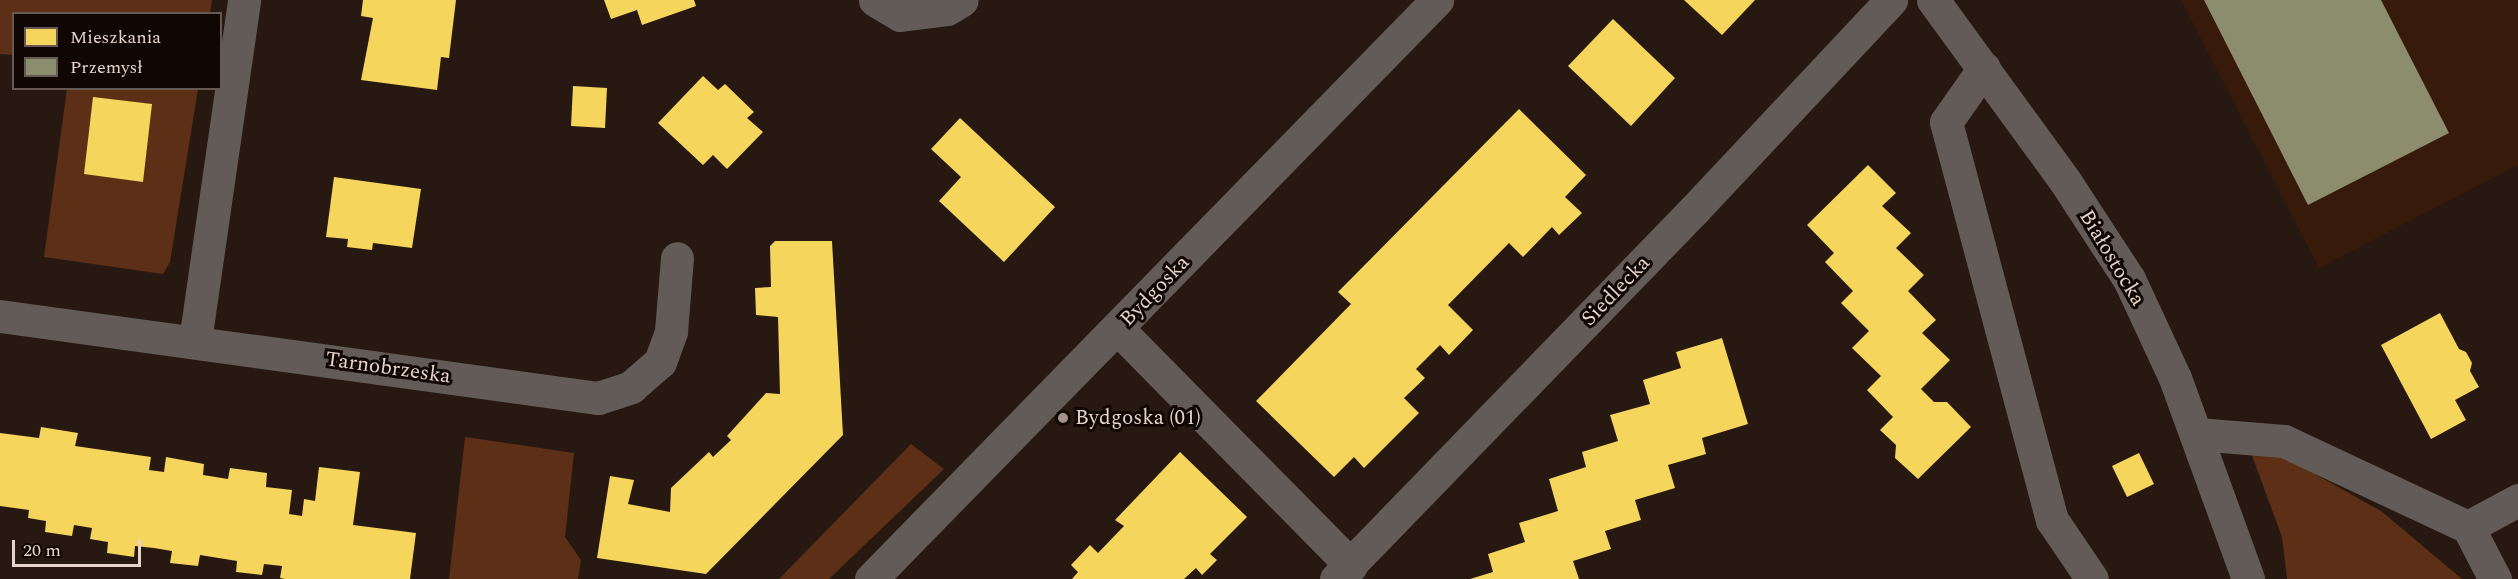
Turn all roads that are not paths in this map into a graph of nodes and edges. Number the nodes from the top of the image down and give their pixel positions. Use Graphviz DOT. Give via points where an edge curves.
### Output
graph roads {
  1 [pos="244,0"];
  2 [pos="875,0"];
  3 [pos="962,0"];
  4 [pos="1437,0"];
  5 [pos="1891,0"];
  6 [pos="1933,0"];
  7 [pos="1984,68"];
  8 [pos="678,258"];
  9 [pos="0,316"];
  10 [pos="1118,330"];
  11 [pos="195,341"];
  12 [pos="2197,434"];
  13 [pos="2518,500"];
  14 [pos="2468,527"];
  15 [pos="1343,572"];
  16 [pos="871,579"];
  17 [pos="2092,579"];
  18 [pos="2248,579"];
  19 [pos="2495,579"];
  1 -- 11 [label="street"];
  2 -- 3 [label="street" via="900,15 946,9"];
  4 -- 10 [label="street, Bydgoska"];
  5 -- 15 [label="street, Siedlecka"];
  6 -- 7 [label="street, Białostocka"];
  7 -- 12 [label="street, Białostocka" via="2129,279"];
  7 -- 17 [label="street" via="1946,122 2052,520"];
  8 -- 11 [label="street, Tarnobrzeska" via="671,331 660,362 631,387 598,398"];
  9 -- 11 [label="street, Tarnobrzeska"];
  10 -- 15 [label="street"];
  10 -- 16 [label="street, Bydgoska"];
  12 -- 14 [label="street" via="2284,441"];
  12 -- 18 [label="street, Białostocka"];
  13 -- 14 [label="street"];
  14 -- 19 [label="street"];
}
